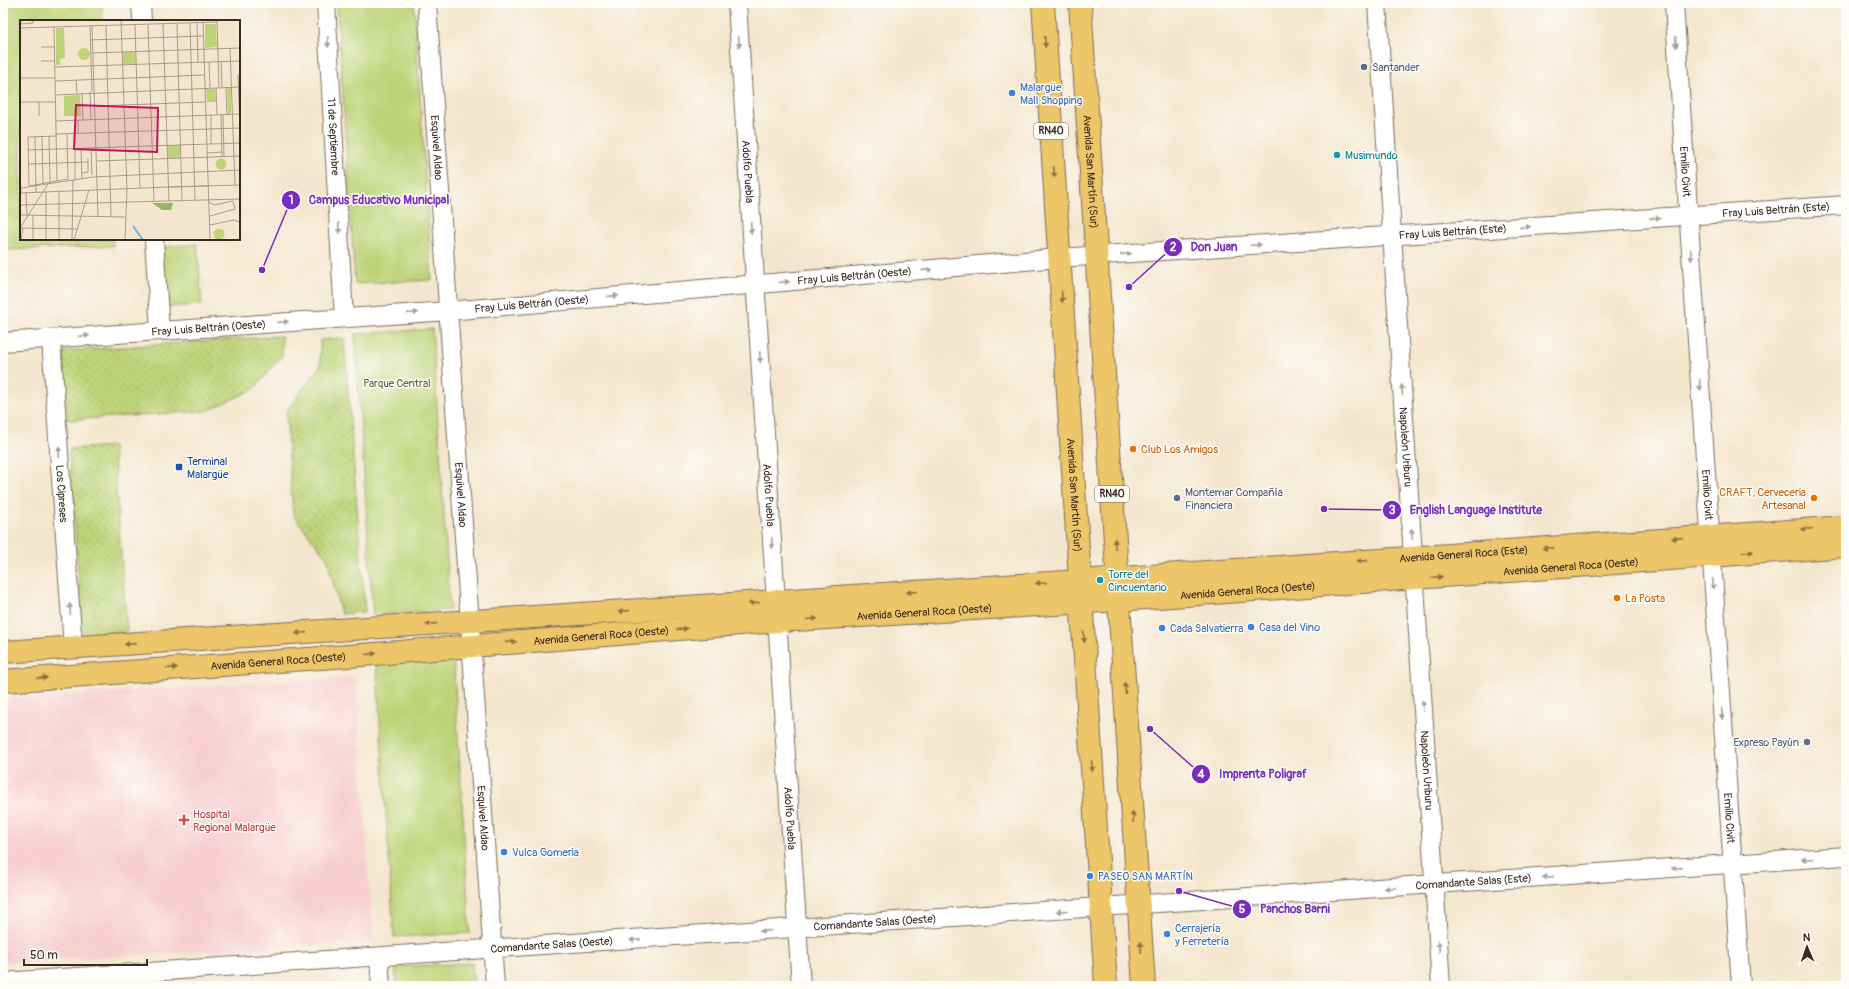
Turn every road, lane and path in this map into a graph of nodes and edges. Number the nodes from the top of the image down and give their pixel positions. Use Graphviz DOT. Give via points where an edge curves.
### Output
graph roads {
  1 [pos="141,3"];
  2 [pos="326,3"];
  3 [pos="427,3"];
  4 [pos="737,3"];
  5 [pos="1043,3"];
  6 [pos="1080,3"];
  7 [pos="1377,3"];
  8 [pos="1674,3"];
  9 [pos="142,20"];
  10 [pos="1846,206"];
  11 [pos="1688,216"];
  12 [pos="1392,236"];
  13 [pos="154,240"];
  14 [pos="1097,256"];
  15 [pos="1060,258"];
  16 [pos="755,284"];
  17 [pos="448,311"];
  18 [pos="344,318"];
  19 [pos="160,331"];
  20 [pos="51,339"];
  21 [pos="3,342"];
  22 [pos="1846,526"];
  23 [pos="1711,546"];
  24 [pos="1846,546"];
  25 [pos="1413,557"];
  26 [pos="1118,578"];
  27 [pos="1414,579"];
  28 [pos="1080,581"];
  29 [pos="1119,600"];
  30 [pos="1082,603"];
  31 [pos="777,611"];
  32 [pos="470,622"];
  33 [pos="472,645"];
  34 [pos="73,648"];
  35 [pos="3,652"];
  36 [pos="3,681"];
  37 [pos="1846,856"];
  38 [pos="1732,864"];
  39 [pos="1435,885"];
  40 [pos="1138,906"];
  41 [pos="1101,908"];
  42 [pos="798,929"];
  43 [pos="492,949"];
  44 [pos="379,957"];
  45 [pos="150,979"];
  46 [pos="5,984"];
  47 [pos="381,986"];
  48 [pos="494,986"];
  49 [pos="801,986"];
  50 [pos="1106,986"];
  51 [pos="1144,986"];
  52 [pos="1441,986"];
  53 [pos="1741,986"];
  1 -- 9 [label="street"];
  2 -- 18 [label="street, 11 de Septiembre, one-way"];
  3 -- 17 [label="street, Esquivel Aldao"];
  4 -- 16 [label="street, Adolfo Puebla, one-way"];
  5 -- 15 [label="main road, Avenida San Martín (Sur) / RN40, one-way"];
  6 -- 14 [label="main road, Avenida San Martín (Sur) / RN40"];
  7 -- 12 [label="street, Napoleón Uriburu"];
  8 -- 11 [label="street, Emilio Civit, one-way"];
  10 -- 11 [label="street, Fray Luis Beltrán (Este)"];
  12 -- 11 [label="street, Fray Luis Beltrán (Este), one-way"];
  11 -- 23 [label="street, Emilio Civit, one-way"];
  14 -- 12 [label="street, Fray Luis Beltrán (Este), one-way"];
  25 -- 12 [label="street, Napoleón Uriburu, one-way"];
  13 -- 19 [label="street"];
  14 -- 15 [label="street, Fray Luis Beltrán (Este)"];
  26 -- 14 [label="main road, Avenida San Martín (Sur) / RN40, one-way"];
  16 -- 15 [label="street, Fray Luis Beltrán (Oeste), one-way"];
  15 -- 28 [label="main road, Avenida San Martín (Sur) / RN40, one-way"];
  17 -- 16 [label="street, Fray Luis Beltrán (Oeste), one-way"];
  16 -- 31 [label="street, Adolfo Puebla, one-way"];
  18 -- 17 [label="street, Fray Luis Beltrán (Oeste), one-way"];
  17 -- 32 [label="street, Esquivel Aldao"];
  19 -- 18 [label="street, Fray Luis Beltrán (Oeste), one-way"];
  20 -- 19 [label="street, Fray Luis Beltrán (Oeste), one-way"];
  20 -- 21 [label="street, Fray Luis Beltrán (Oeste)"];
  34 -- 20 [label="street, Los Cipreses, one-way"];
  22 -- 23 [label="main road, Avenida General Roca (Este), one-way"];
  23 -- 24 [label="main road, Avenida General Roca (Oeste), one-way"];
  23 -- 25 [label="main road, Avenida General Roca (Este), one-way"];
  27 -- 23 [label="main road, Avenida General Roca (Oeste), one-way"];
  23 -- 38 [label="street, Emilio Civit, one-way"];
  25 -- 26 [label="main road, Avenida General Roca (Este), one-way"];
  25 -- 27 [label="street, Napoleón Uriburu"];
  26 -- 28 [label="main road, Avenida General Roca (Este)"];
  26 -- 29 [label="main road, Avenida San Martín (Sur) / RN40"];
  27 -- 29 [label="main road, Avenida General Roca (Oeste)"];
  39 -- 27 [label="street, Napoleón Uriburu, one-way"];
  28 -- 30 [label="main road, Avenida San Martín (Sur) / RN40"];
  28 -- 31 [label="main road, Avenida General Roca (Oeste), one-way"];
  29 -- 30 [label="main road, Avenida General Roca (Oeste)"];
  40 -- 29 [label="main road, Avenida San Martín (Sur) / RN40, one-way"];
  31 -- 30 [label="main road, Avenida General Roca (Oeste), one-way"];
  30 -- 41 [label="main road, Avenida San Martín (Sur) / RN40, one-way"];
  31 -- 32 [label="main road, Avenida General Roca (Oeste), one-way"];
  33 -- 31 [label="main road, Avenida General Roca (Oeste), one-way"];
  31 -- 42 [label="street, Adolfo Puebla"];
  32 -- 33 [label="street, Esquivel Aldao"];
  32 -- 34 [label="main road, Avenida General Roca (Oeste), one-way"];
  36 -- 33 [label="main road, Avenida General Roca (Oeste), one-way"];
  33 -- 43 [label="street, Esquivel Aldao"];
  34 -- 35 [label="main road, Avenida General Roca (Oeste)"];
  37 -- 38 [label="street, Comandante Salas (Este), one-way"];
  38 -- 39 [label="street, Comandante Salas (Este), one-way"];
  38 -- 53 [label="street, Emilio Civit"];
  39 -- 40 [label="street, Comandante Salas (Este), one-way"];
  52 -- 39 [label="street, Napoleón Uriburu, one-way"];
  40 -- 41 [label="street, Comandante Salas (Este)"];
  51 -- 40 [label="main road, Avenida San Martín (Sur) / RN40, one-way"];
  41 -- 42 [label="street, Comandante Salas (Oeste), one-way"];
  41 -- 50 [label="main road, Avenida San Martín (Sur) / RN40"];
  42 -- 43 [label="street, Comandante Salas (Oeste), one-way"];
  42 -- 49 [label="street, Adolfo Puebla"];
  43 -- 44 [label="street, Comandante Salas (Oeste)"];
  43 -- 48 [label="street, Esquivel Aldao"];
  44 -- 45 [label="street, Comandante Salas (Oeste)"];
  44 -- 47 [label="street"];
  45 -- 46 [label="street, Comandante Salas (Oeste)"];
}
